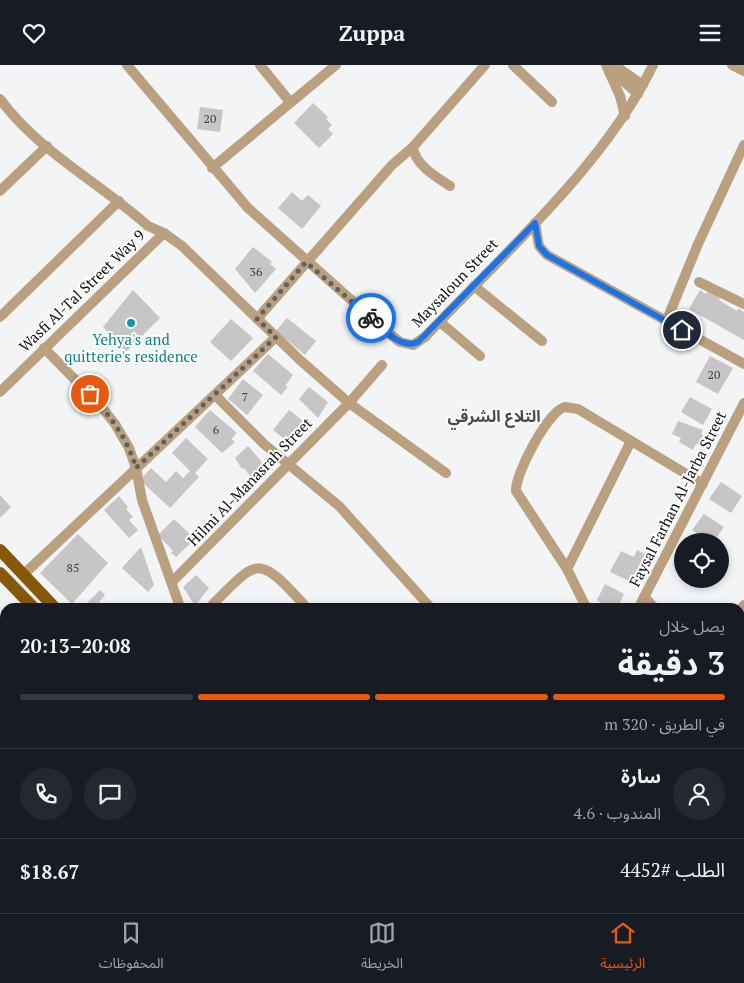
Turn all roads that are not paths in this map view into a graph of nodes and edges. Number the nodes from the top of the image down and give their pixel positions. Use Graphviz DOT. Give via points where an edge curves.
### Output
graph roads {
  1 [pos="127,65"];
  2 [pos="260,65"];
  3 [pos="336,65"];
  4 [pos="485,65"];
  5 [pos="512,65"];
  6 [pos="607,65"];
  7 [pos="614,65"];
  8 [pos="653,65"];
  9 [pos="732,65"];
  10 [pos="744,71"];
  11 [pos="641,90"];
  12 [pos="0,99"];
  13 [pos="290,102"];
  14 [pos="552,102"];
  15 [pos="625,116"];
  16 [pos="744,145"];
  17 [pos="47,146"];
  18 [pos="414,147"];
  19 [pos="212,168"];
  20 [pos="450,186"];
  21 [pos="0,191"];
  22 [pos="119,201"];
  23 [pos="535,223"];
  24 [pos="164,233"];
  25 [pos="306,262"];
  26 [pos="699,282"];
  27 [pos="474,286"];
  28 [pos="744,304"];
  29 [pos="0,317"];
  30 [pos="257,319"];
  31 [pos="440,322"];
  32 [pos="666,322"];
  33 [pos="276,337"];
  34 [pos="542,341"];
  35 [pos="44,348"];
  36 [pos="480,357"];
  37 [pos="744,364"];
  38 [pos="382,365"];
  39 [pos="0,392"];
  40 [pos="215,395"];
  41 [pos="349,403"];
  42 [pos="744,403"];
  43 [pos="631,441"];
  44 [pos="289,464"];
  45 [pos="136,468"];
  46 [pos="446,473"];
  47 [pos="703,484"];
  48 [pos="0,550"];
  49 [pos="567,569"];
  50 [pos="0,573"];
  51 [pos="23,575"];
  52 [pos="172,582"];
  53 [pos="644,597"];
  54 [pos="29,603"];
  55 [pos="50,603"];
  56 [pos="179,603"];
  57 [pos="214,603"];
  58 [pos="302,603"];
  59 [pos="426,603"];
  60 [pos="584,603"];
  61 [pos="641,603"];
  62 [pos="650,603"];
  1 -- 19 [label="street, Maysaloun Street"];
  2 -- 13 [label="street"];
  3 -- 13 [label="street"];
  4 -- 18 [label="street"];
  5 -- 14 [label="street"];
  6 -- 11 [label="street" via="620,81"];
  6 -- 15 [label="street"];
  7 -- 11 [label="street"];
  8 -- 11 [label="street, Maysaloun Street"];
  9 -- 10 [label="street"];
  11 -- 15 [label="street, Maysaloun Street"];
  12 -- 17 [label="street" via="16,120"];
  13 -- 19 [label="street"];
  15 -- 23 [label="street, Maysaloun Street"];
  16 -- 32 [label="street"];
  17 -- 21 [label="street"];
  17 -- 22 [label="street"];
  18 -- 20 [label="street" via="414,154 423,165"];
  18 -- 25 [label="street" via="392,165"];
  19 -- 25 [label="street, Maysaloun Street" via="248,208"];
  22 -- 24 [label="street" via="148,226"];
  22 -- 29 [label="street"];
  23 -- 27 [label="street, Maysaloun Street"];
  23 -- 32 [label="street" via="539,246 547,255"];
  24 -- 30 [label="street" via="182,246"];
  24 -- 35 [label="street, Wasfi Al-Tal Street Way 9"];
  25 -- 30 [label="street"];
  25 -- 31 [label="street, Maysaloun Street" via="386,331 407,345 418,342"];
  26 -- 28 [label="street"];
  27 -- 31 [label="street, Maysaloun Street"];
  27 -- 34 [label="street"];
  30 -- 33 [label="street"];
  31 -- 36 [label="street"];
  32 -- 37 [label="street"];
  33 -- 40 [label="street"];
  33 -- 41 [label="street"];
  35 -- 39 [label="street, Wasfi Al-Tal Street Way 9"];
  35 -- 45 [label="street" via="115,424"];
  38 -- 41 [label="street, Hilmi Al-Manasrah Street"];
  40 -- 44 [label="street"];
  40 -- 45 [label="street"];
  41 -- 44 [label="street, Hilmi Al-Manasrah Street"];
  41 -- 46 [label="street"];
  42 -- 47 [label="street, Faysal Farhan Al-Jarba Street"];
  43 -- 47 [label="street"];
  43 -- 49 [label="street"];
  43 -- 49 [label="street" via="578,409 559,408 547,422 518,477 516,491"];
  44 -- 52 [label="street, Hilmi Al-Manasrah Street"];
  44 -- 59 [label="street" via="339,506"];
  45 -- 51 [label="street"];
  45 -- 52 [label="street" via="142,500"];
  47 -- 53 [label="street, Faysal Farhan Al-Jarba Street"];
  48 -- 51 [label="main road"];
  49 -- 60 [label="street"];
  50 -- 54 [label="main road"];
  51 -- 55 [label="main road"];
  52 -- 56 [label="street"];
  53 -- 61 [label="street, Faysal Farhan Al-Jarba Street"];
  53 -- 62 [label="street"];
  57 -- 58 [label="street" via="256,567 269,570"];
}
